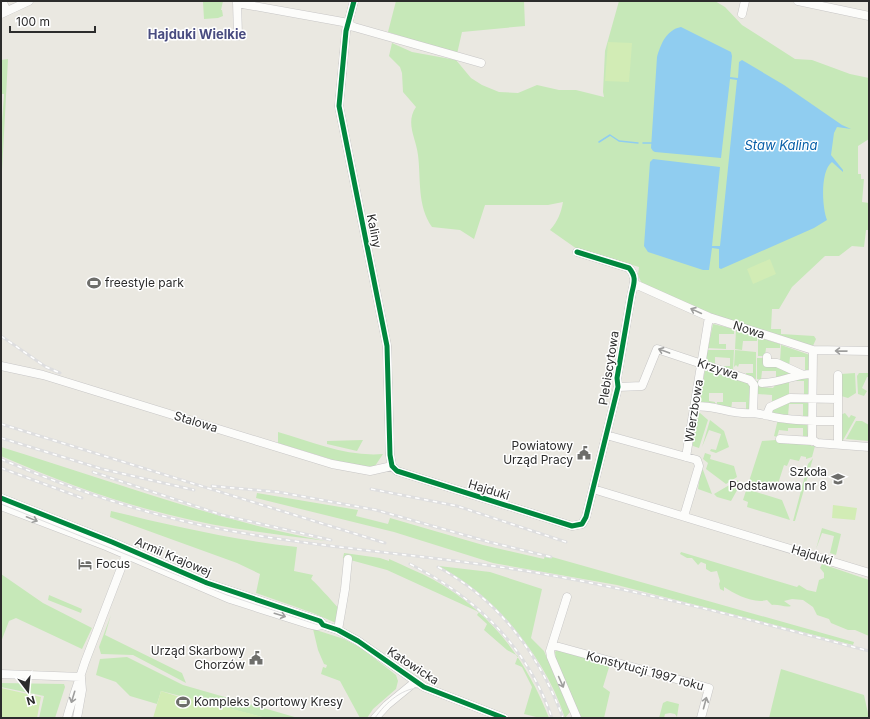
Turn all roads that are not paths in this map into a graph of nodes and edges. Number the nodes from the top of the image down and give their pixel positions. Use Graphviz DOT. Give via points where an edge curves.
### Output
graph roads {
  1 [pos="2,1"];
  2 [pos="29,1"];
  3 [pos="354,1"];
  4 [pos="745,1"];
  5 [pos="798,1"];
  6 [pos="237,2"];
  7 [pos="4,13"];
  8 [pos="742,14"];
  9 [pos="869,16"];
  10 [pos="348,24"];
  11 [pos="238,36"];
  12 [pos="481,63"];
  13 [pos="577,252"];
  14 [pos="635,284"];
  15 [pos="709,317"];
  16 [pos="813,350"];
  17 [pos="869,351"];
  18 [pos="767,357"];
  19 [pos="701,364"];
  20 [pos="1,366"];
  21 [pos="801,374"];
  22 [pos="812,374"];
  23 [pos="838,375"];
  24 [pos="762,383"];
  25 [pos="618,387"];
  26 [pos="812,399"];
  27 [pos="838,399"];
  28 [pos="694,407"];
  29 [pos="753,413"];
  30 [pos="767,414"];
  31 [pos="812,421"];
  32 [pos="838,421"];
  33 [pos="606,435"];
  34 [pos="780,439"];
  35 [pos="813,441"];
  36 [pos="838,443"];
  37 [pos="869,447"];
  38 [pos="686,457"];
  39 [pos="392,466"];
  40 [pos="593,489"];
  41 [pos="1,498"];
  42 [pos="1,506"];
  43 [pos="15,508"];
  44 [pos="684,516"];
  45 [pos="582,524"];
  46 [pos="128,552"];
  47 [pos="348,559"];
  48 [pos="869,573"];
  49 [pos="567,597"];
  50 [pos="338,630"];
  51 [pos="552,645"];
  52 [pos="1,674"];
  53 [pos="81,677"];
  54 [pos="415,682"];
  55 [pos="67,718"];
  56 [pos="77,718"];
  57 [pos="375,718"];
  58 [pos="504,718"];
  59 [pos="577,718"];
  60 [pos="701,718"];
  1 -- 7 [label="street"];
  2 -- 7 [label="street"];
  3 -- 10 [label="street, Kaliny"];
  4 -- 8 [label="street"];
  5 -- 9 [label="street"];
  6 -- 10 [label="street"];
  6 -- 11 [label="street"];
  10 -- 12 [label="street"];
  10 -- 39 [label="street, Kaliny" via="339,106 387,346"];
  13 -- 14 [label="street" via="629,268 633,272"];
  15 -- 14 [label="street, Nowa, one-way"];
  14 -- 25 [label="street, Plebiscytowa" via="616,378"];
  15 -- 16 [label="street, Nowa"];
  15 -- 19 [label="street, Wierzbowa"];
  17 -- 16 [label="street, Nowa, one-way"];
  16 -- 22 [label="street"];
  18 -- 21 [label="street" via="767,363 778,363"];
  19 -- 25 [label="street, Krzywa, one-way" via="657,349 642,386"];
  19 -- 28 [label="street, Wierzbowa"];
  19 -- 29 [label="street, Krzywa" via="753,382"];
  20 -- 39 [label="street, Stalowa" via="47,376 332,464 370,471"];
  21 -- 22 [label="street"];
  21 -- 24 [label="street" via="774,383"];
  22 -- 26 [label="street"];
  23 -- 27 [label="street"];
  25 -- 33 [label="street, Plebiscytowa"];
  26 -- 27 [label="street"];
  26 -- 30 [label="street" via="788,398 770,407"];
  26 -- 31 [label="street"];
  27 -- 32 [label="street"];
  28 -- 29 [label="street" via="705,406 731,413"];
  28 -- 38 [label="street, Wierzbowa"];
  29 -- 30 [label="street"];
  30 -- 31 [label="street"];
  31 -- 32 [label="street"];
  31 -- 35 [label="street"];
  32 -- 36 [label="street"];
  33 -- 38 [label="street, Wierzbowa"];
  33 -- 40 [label="street, Plebiscytowa"];
  34 -- 35 [label="street"];
  35 -- 37 [label="street" via="822,444"];
  38 -- 44 [label="street, Wierzbowa" via="699,463"];
  39 -- 45 [label="street, Hajduki" via="402,473 567,524"];
  40 -- 44 [label="street, Hajduki"];
  40 -- 45 [label="street, Plebiscytowa"];
  41 -- 43 [label="street, Armii Krajowej"];
  42 -- 43 [label="street, Armii Krajowej"];
  43 -- 46 [label="street, Armii Krajowej"];
  44 -- 48 [label="street, Hajduki"];
  46 -- 50 [label="street, Armii Krajowej" via="235,597"];
  46 -- 53 [label="street"];
  47 -- 50 [label="street" via="346,589"];
  49 -- 51 [label="street"];
  50 -- 54 [label="street, Katowicka" via="358,641"];
  51 -- 59 [label="street, one-way" via="552,662"];
  60 -- 51 [label="street, Konstytucji 1997 roku, one-way" via="709,688"];
  52 -- 53 [label="street"];
  53 -- 55 [label="street, one-way"];
  53 -- 56 [label="street" via="82,690"];
  54 -- 57 [label="street"];
  54 -- 58 [label="street, Katowicka" via="438,694"];
}
